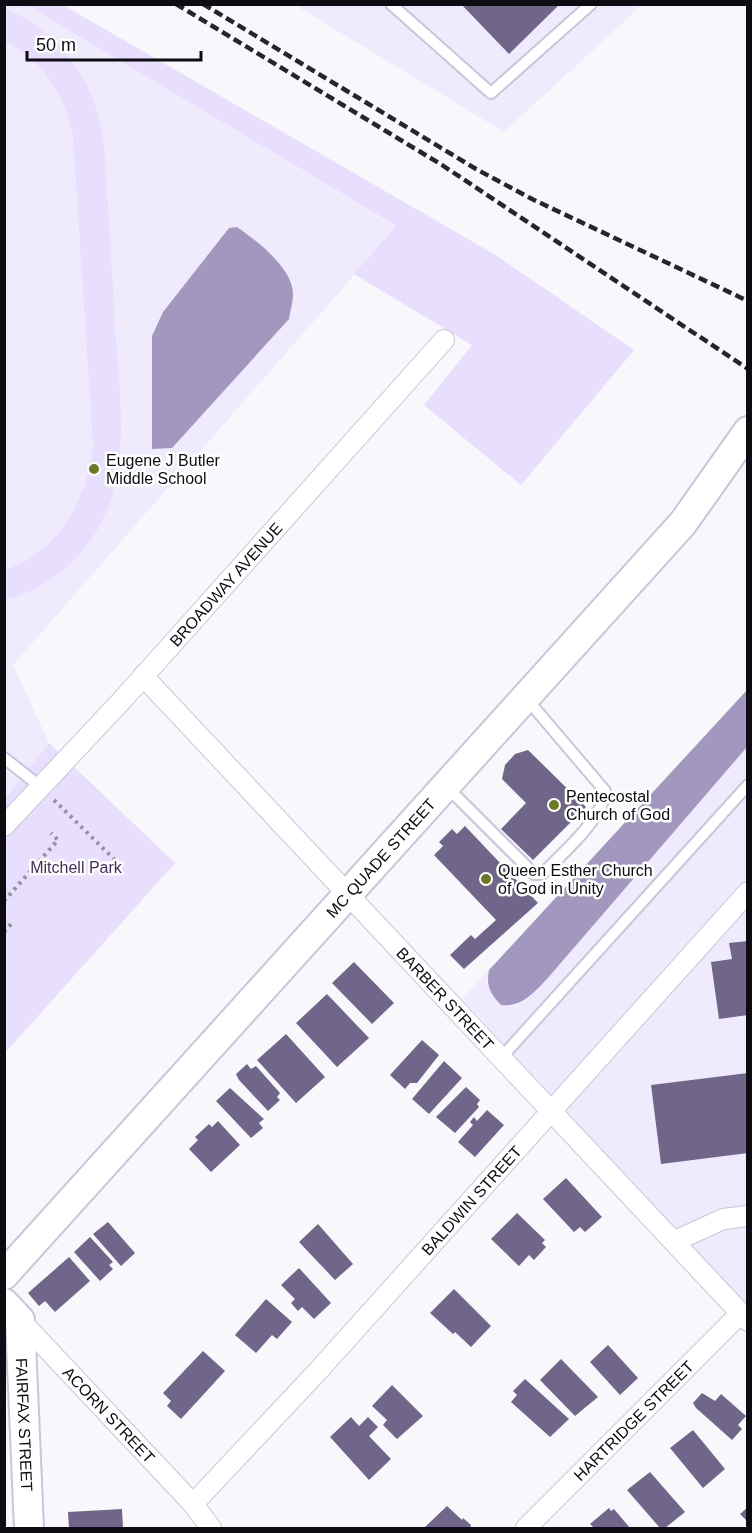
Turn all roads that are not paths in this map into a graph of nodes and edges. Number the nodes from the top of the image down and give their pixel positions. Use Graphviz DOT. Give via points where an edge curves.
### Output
graph roads {
  1 [pos="391,4"];
  2 [pos="591,4"];
  3 [pos="444,340"];
  4 [pos="747,431"];
  5 [pos="143,676"];
  6 [pos="526,698"];
  7 [pos="4,758"];
  8 [pos="747,785"];
  9 [pos="446,786"];
  10 [pos="41,787"];
  11 [pos="4,826"];
  12 [pos="747,892"];
  13 [pos="349,894"];
  14 [pos="739,911"];
  15 [pos="500,1059"];
  16 [pos="550,1114"];
  17 [pos="747,1216"];
  18 [pos="675,1241"];
  19 [pos="4,1275"];
  20 [pos="12,1311"];
  21 [pos="744,1317"];
  22 [pos="14,1372"];
  23 [pos="192,1504"];
  24 [pos="29,1528"];
  25 [pos="211,1528"];
  26 [pos="526,1528"];
  1 -- 2 [label="lane" via="491,93"];
  3 -- 5 [label="street, BROADWAY AVENUE"];
  4 -- 6 [label="street, MC QUADE STREET" via="683,523"];
  5 -- 10 [label="street, BROADWAY AVENUE"];
  5 -- 13 [label="street, BARBER STREET"];
  6 -- 9 [label="street, MC QUADE STREET"];
  6 -- 9 [label="lane" via="605,791 605,800 585,830 542,874 534,874"];
  7 -- 10 [label="lane"];
  8 -- 15 [label="lane"];
  9 -- 13 [label="street, MC QUADE STREET"];
  10 -- 11 [label="street, BROADWAY AVENUE"];
  12 -- 14 [label="street, BALDWIN STREET"];
  13 -- 15 [label="street, BARBER STREET"];
  13 -- 19 [label="street, MC QUADE STREET"];
  14 -- 16 [label="street, BALDWIN STREET"];
  15 -- 16 [label="street, BARBER STREET"];
  16 -- 18 [label="street, BARBER STREET"];
  16 -- 23 [label="street, BALDWIN STREET"];
  17 -- 18 [label="street" via="723,1219"];
  18 -- 21 [label="street, BARBER STREET"];
  20 -- 22 [label="street, FAIRFAX STREET"];
  20 -- 23 [label="street, ACORN STREET"];
  21 -- 26 [label="street, HARTRIDGE STREET"];
  22 -- 24 [label="street, FAIRFAX STREET"];
  23 -- 25 [label="street, ACORN STREET"];
}
